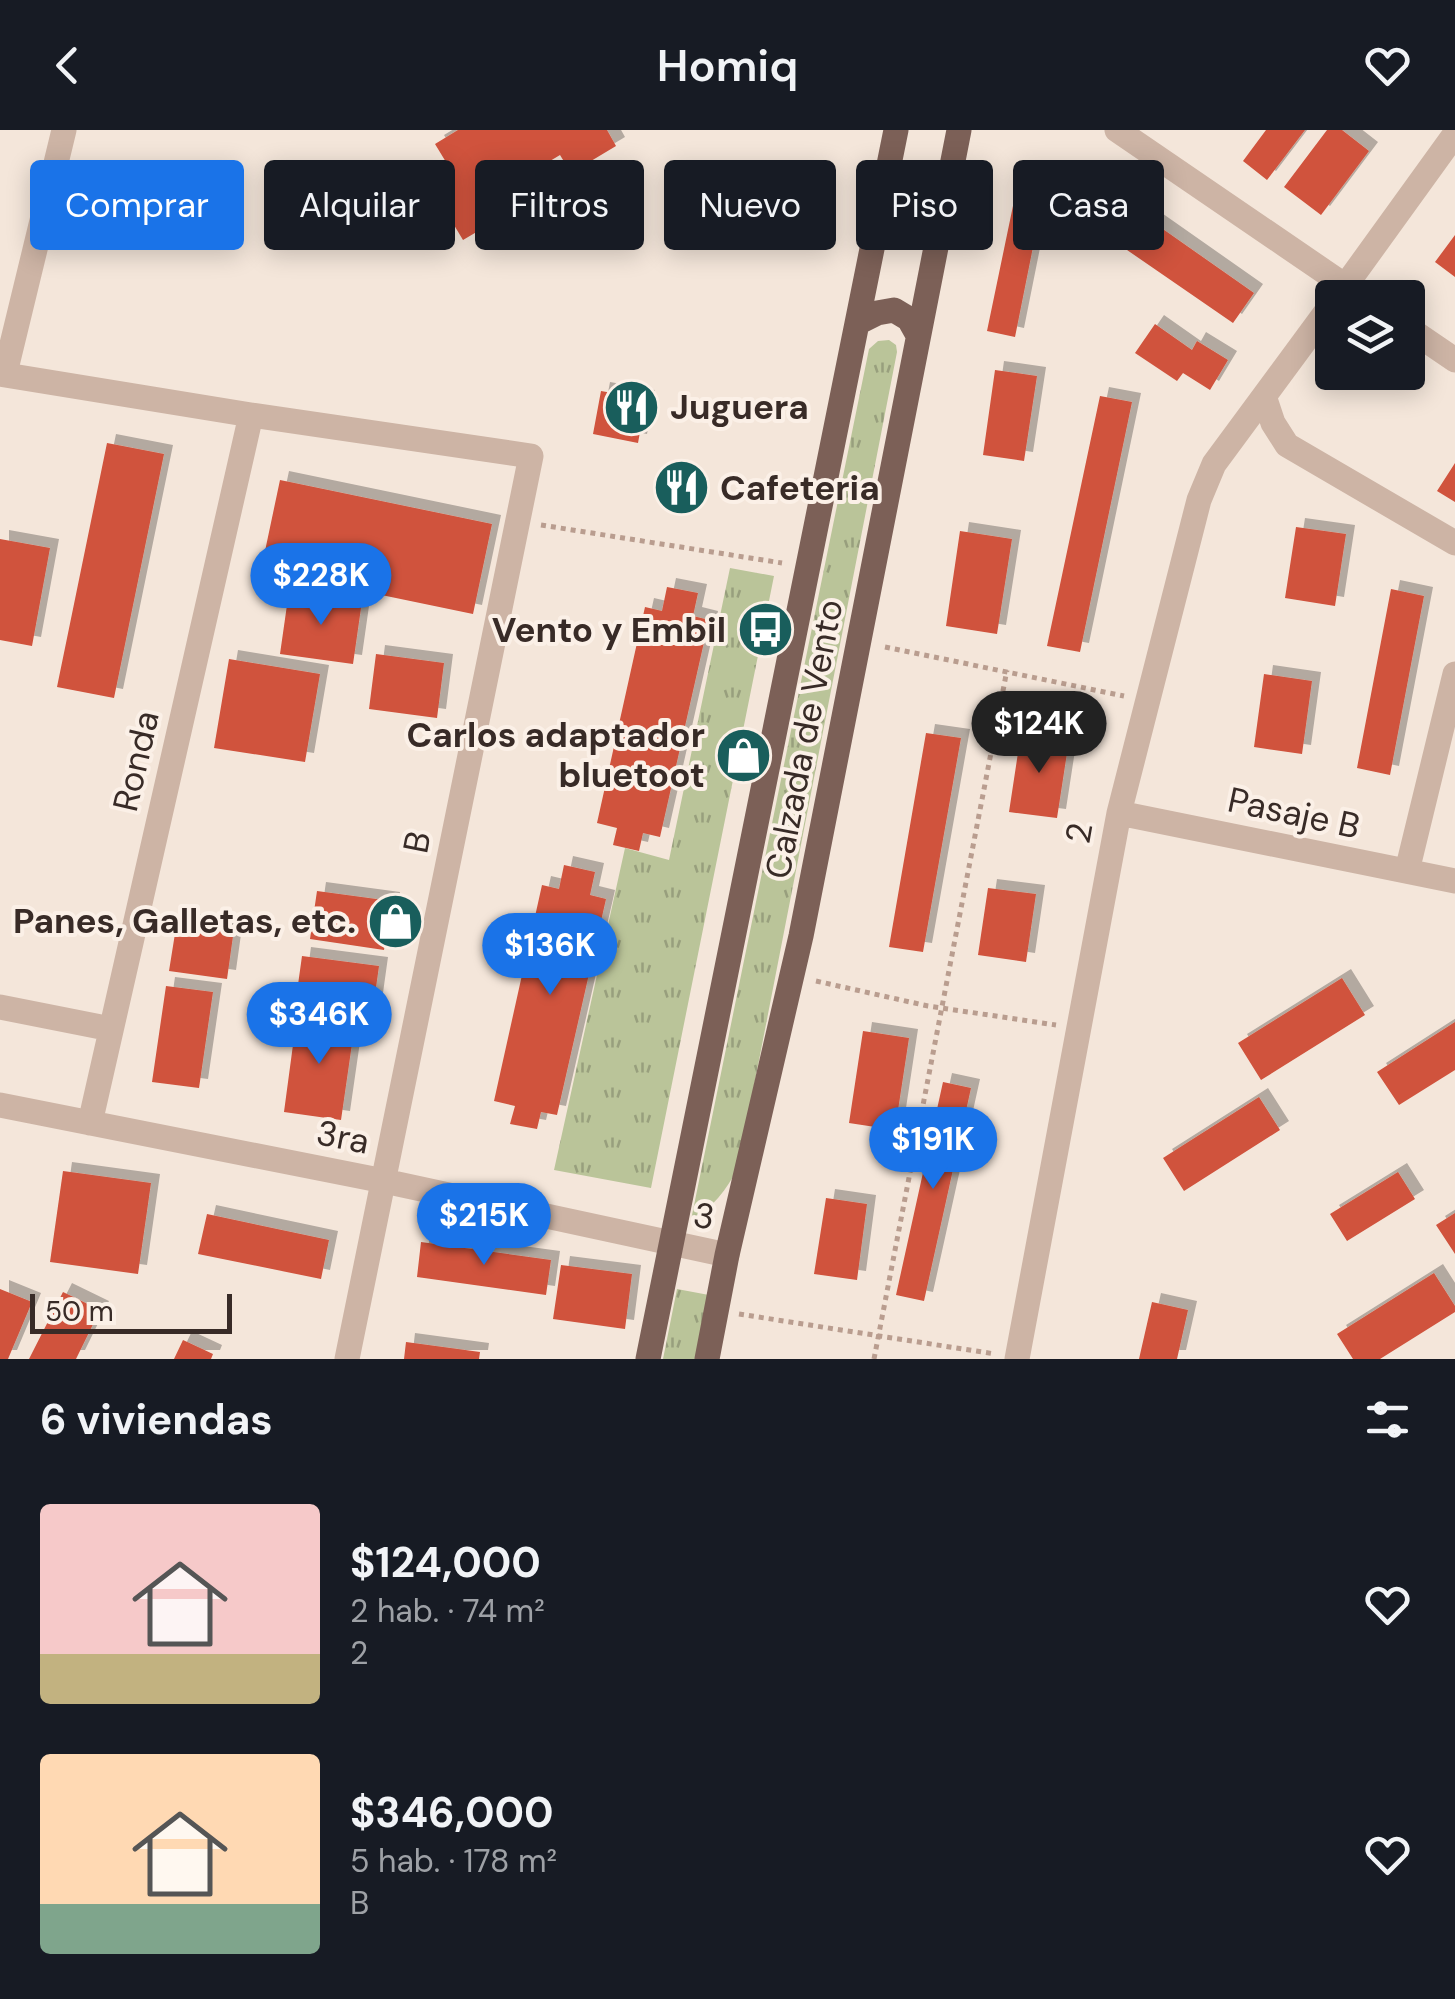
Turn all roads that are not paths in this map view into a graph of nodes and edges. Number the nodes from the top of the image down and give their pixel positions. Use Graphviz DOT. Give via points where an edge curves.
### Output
graph roads {
  1 [pos="64,130"];
  2 [pos="896,130"];
  3 [pos="959,130"];
  4 [pos="1127,132"];
  5 [pos="1455,134"];
  6 [pos="1324,280"];
  7 [pos="1356,280"];
  8 [pos="859,322"];
  9 [pos="1315,334"];
  10 [pos="918,335"];
  11 [pos="1425,340"];
  12 [pos="1455,360"];
  13 [pos="2,373"];
  14 [pos="1265,398"];
  15 [pos="251,415"];
  16 [pos="1455,544"];
  17 [pos="1455,674"];
  18 [pos="1119,812"];
  19 [pos="1407,872"];
  20 [pos="1455,881"];
  21 [pos="0,1007"];
  22 [pos="111,1028"];
  23 [pos="0,1105"];
  24 [pos="90,1123"];
  25 [pos="384,1181"];
  26 [pos="670,1245"];
  27 [pos="726,1255"];
  28 [pos="1018,1358"];
  29 [pos="346,1359"];
  30 [pos="648,1359"];
  31 [pos="707,1359"];
  1 -- 13 [label="street"];
  2 -- 8 [label="main road, Calzada de Vento"];
  3 -- 10 [label="main road, Calzada de Vento"];
  4 -- 6 [label="street"];
  5 -- 7 [label="street, 2"];
  8 -- 10 [label="main road" via="894,310"];
  8 -- 26 [label="main road, Calzada de Vento"];
  9 -- 14 [label="street, 2"];
  10 -- 27 [label="main road, Calzada de Vento" via="792,976"];
  11 -- 12 [label="street"];
  13 -- 15 [label="street"];
  14 -- 16 [label="street" via="1288,445"];
  14 -- 18 [label="street, 2" via="1214,464 1199,500"];
  15 -- 22 [label="street, Ronda"];
  15 -- 25 [label="street, B" via="531,456"];
  17 -- 19 [label="street"];
  18 -- 19 [label="street, Pasaje B"];
  18 -- 28 [label="street, 2"];
  19 -- 20 [label="street, Pasaje B"];
  21 -- 22 [label="street"];
  22 -- 24 [label="street, Ronda"];
  23 -- 24 [label="street, 3ra"];
  24 -- 25 [label="street, 3ra"];
  25 -- 26 [label="street, 3ra"];
  25 -- 29 [label="street, B"];
  26 -- 27 [label="street, 3"];
  26 -- 30 [label="main road, Calzada de Vento"];
  27 -- 31 [label="main road, Calzada de Vento"];
}
